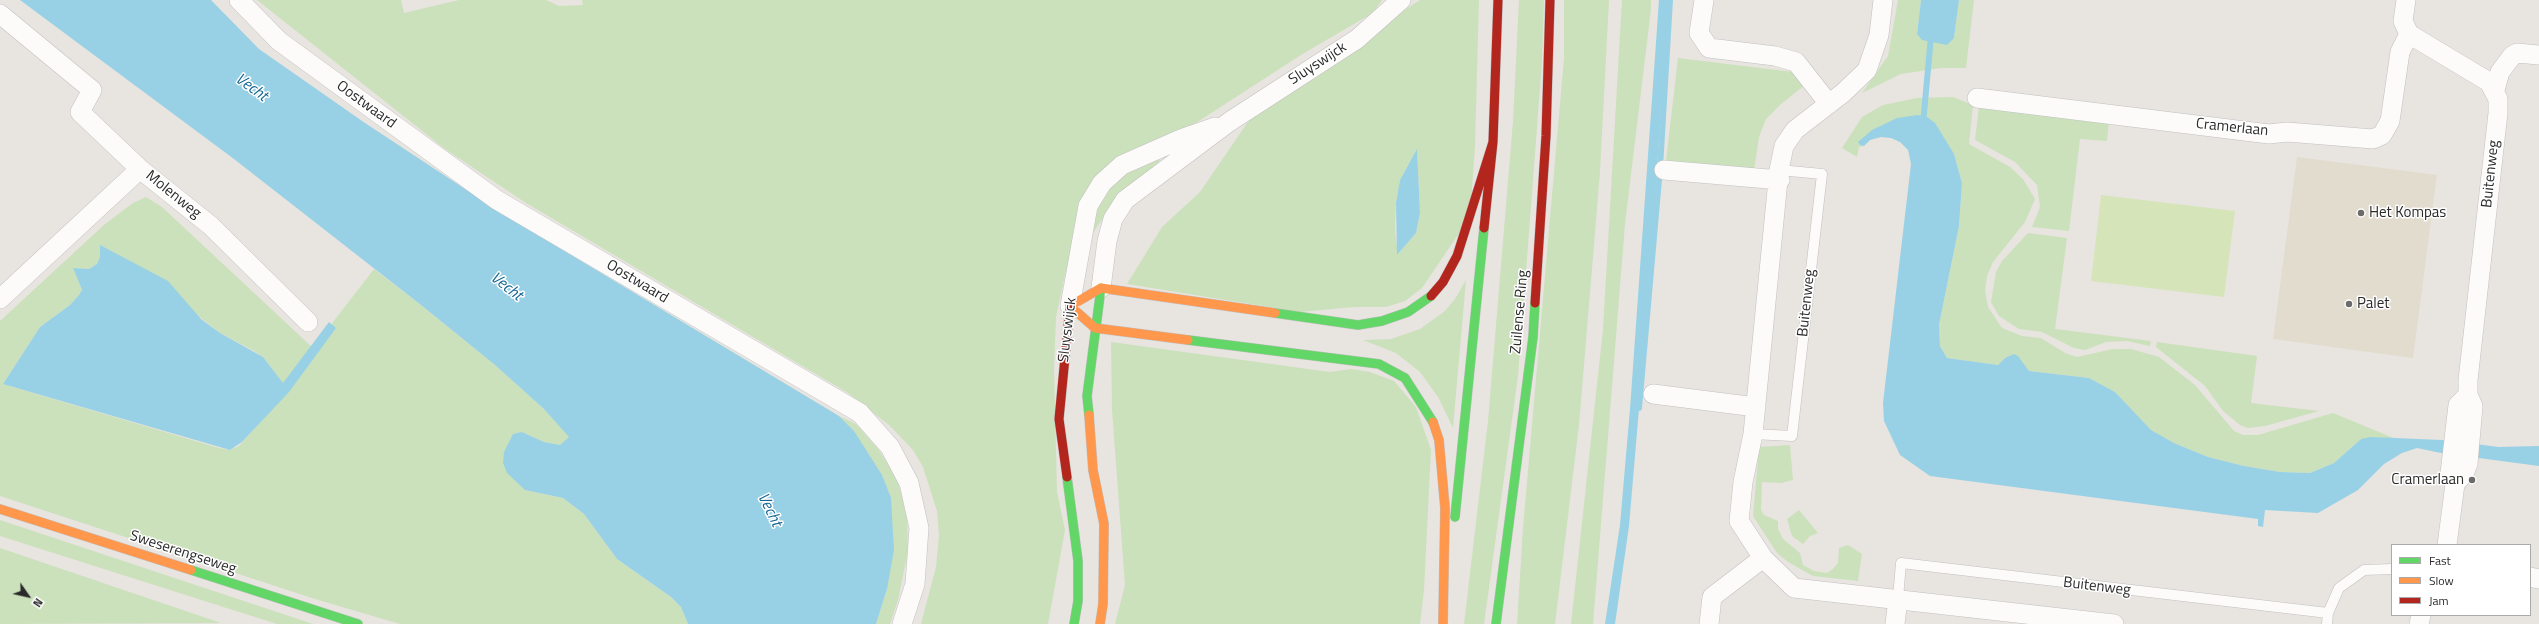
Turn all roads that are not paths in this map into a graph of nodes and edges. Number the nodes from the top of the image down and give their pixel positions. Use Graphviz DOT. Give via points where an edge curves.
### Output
graph roads {
  1 [pos="240,0"];
  2 [pos="1401,0"];
  3 [pos="1498,0"];
  4 [pos="1550,0"];
  5 [pos="1704,0"];
  6 [pos="1883,0"];
  7 [pos="2406,0"];
  8 [pos="0,14"];
  9 [pos="2409,34"];
  10 [pos="2539,55"];
  11 [pos="2495,90"];
  12 [pos="1977,98"];
  13 [pos="1829,104"];
  14 [pos="1229,122"];
  15 [pos="1493,142"];
  16 [pos="140,169"];
  17 [pos="1664,170"];
  18 [pos="1779,175"];
  19 [pos="1101,288"];
  20 [pos="0,298"];
  21 [pos="1070,306"];
  22 [pos="308,322"];
  23 [pos="1095,328"];
  24 [pos="1653,394"];
  25 [pos="1756,407"];
  26 [pos="1753,434"];
  27 [pos="0,509"];
  28 [pos="2447,544"];
  29 [pos="1763,558"];
  30 [pos="2391,569"];
  31 [pos="1898,598"];
  32 [pos="2328,613"];
  33 [pos="2077,622"];
  34 [pos="358,624"];
  35 [pos="902,624"];
  36 [pos="1074,624"];
  37 [pos="1100,624"];
  38 [pos="1443,624"];
  39 [pos="1496,624"];
  40 [pos="1709,624"];
  41 [pos="1895,624"];
  42 [pos="2114,624"];
  43 [pos="2327,624"];
  1 -- 35 [label="street, Oostwaard" via="279,41 497,200 860,413 890,447 909,483 919,528 915,584"];
  2 -- 14 [label="street, Sluyswijck" via="1357,39"];
  3 -- 15 [label="main road"];
  4 -- 39 [label="main road, Zuilense Ring" via="1546,136 1533,337"];
  5 -- 13 [label="street" via="1698,33 1709,48 1775,56 1796,62"];
  6 -- 13 [label="street" via="1879,35 1867,70"];
  7 -- 9 [label="street" via="2403,22"];
  8 -- 16 [label="street" via="92,90 80,112"];
  9 -- 11 [label="street" via="2488,82"];
  9 -- 12 [label="street, Cramerlaan" via="2400,52 2390,121 2382,135 2373,139 2287,132 2269,134"];
  10 -- 11 [label="street" via="2517,53 2512,56 2500,72"];
  11 -- 28 [label="street, Buitenweg" via="2498,113 2468,396 2458,405 2463,428"];
  13 -- 18 [label="street" via="1795,130 1784,146"];
  14 -- 19 [label="street, Sluyswijck" via="1125,200 1113,219 1106,241"];
  14 -- 21 [label="street, Sluyswijck" via="1181,139 1122,165 1102,183 1088,206"];
  15 -- 19 [label="main road" via="1457,256 1443,282 1427,300 1408,312 1382,321 1358,325"];
  15 -- 38 [label="main road"];
  16 -- 20 [label="street, Molenweg"];
  16 -- 22 [label="street, Molenweg" via="211,226"];
  17 -- 18 [label="street, Buitenweg"];
  18 -- 25 [label="street"];
  18 -- 26 [label="lane, Buitenweg" via="1822,174 1792,436"];
  19 -- 21 [label="main road"];
  19 -- 23 [label="main road, Sluyswijck"];
  21 -- 23 [label="main road"];
  21 -- 36 [label="main road, Sluyswijck" via="1059,419 1078,561 1078,601"];
  23 -- 37 [label="main road, Sluyswijck" via="1087,396 1093,470 1104,524 1104,597"];
  23 -- 38 [label="main road" via="1379,364 1405,378 1430,415 1439,440 1445,508"];
  24 -- 25 [label="street"];
  25 -- 26 [label="street"];
  26 -- 29 [label="street" via="1743,482 1739,521"];
  27 -- 34 [label="main road, Sweserengseweg"];
  29 -- 31 [label="street" via="1794,588"];
  29 -- 40 [label="street" via="1712,597"];
  30 -- 32 [label="lane" via="2364,570 2339,588"];
  31 -- 32 [label="lane, Buitenweg" via="1901,563"];
  31 -- 33 [label="street"];
  31 -- 41 [label="street"];
  32 -- 43 [label="lane"];
  33 -- 42 [label="street"];
}
